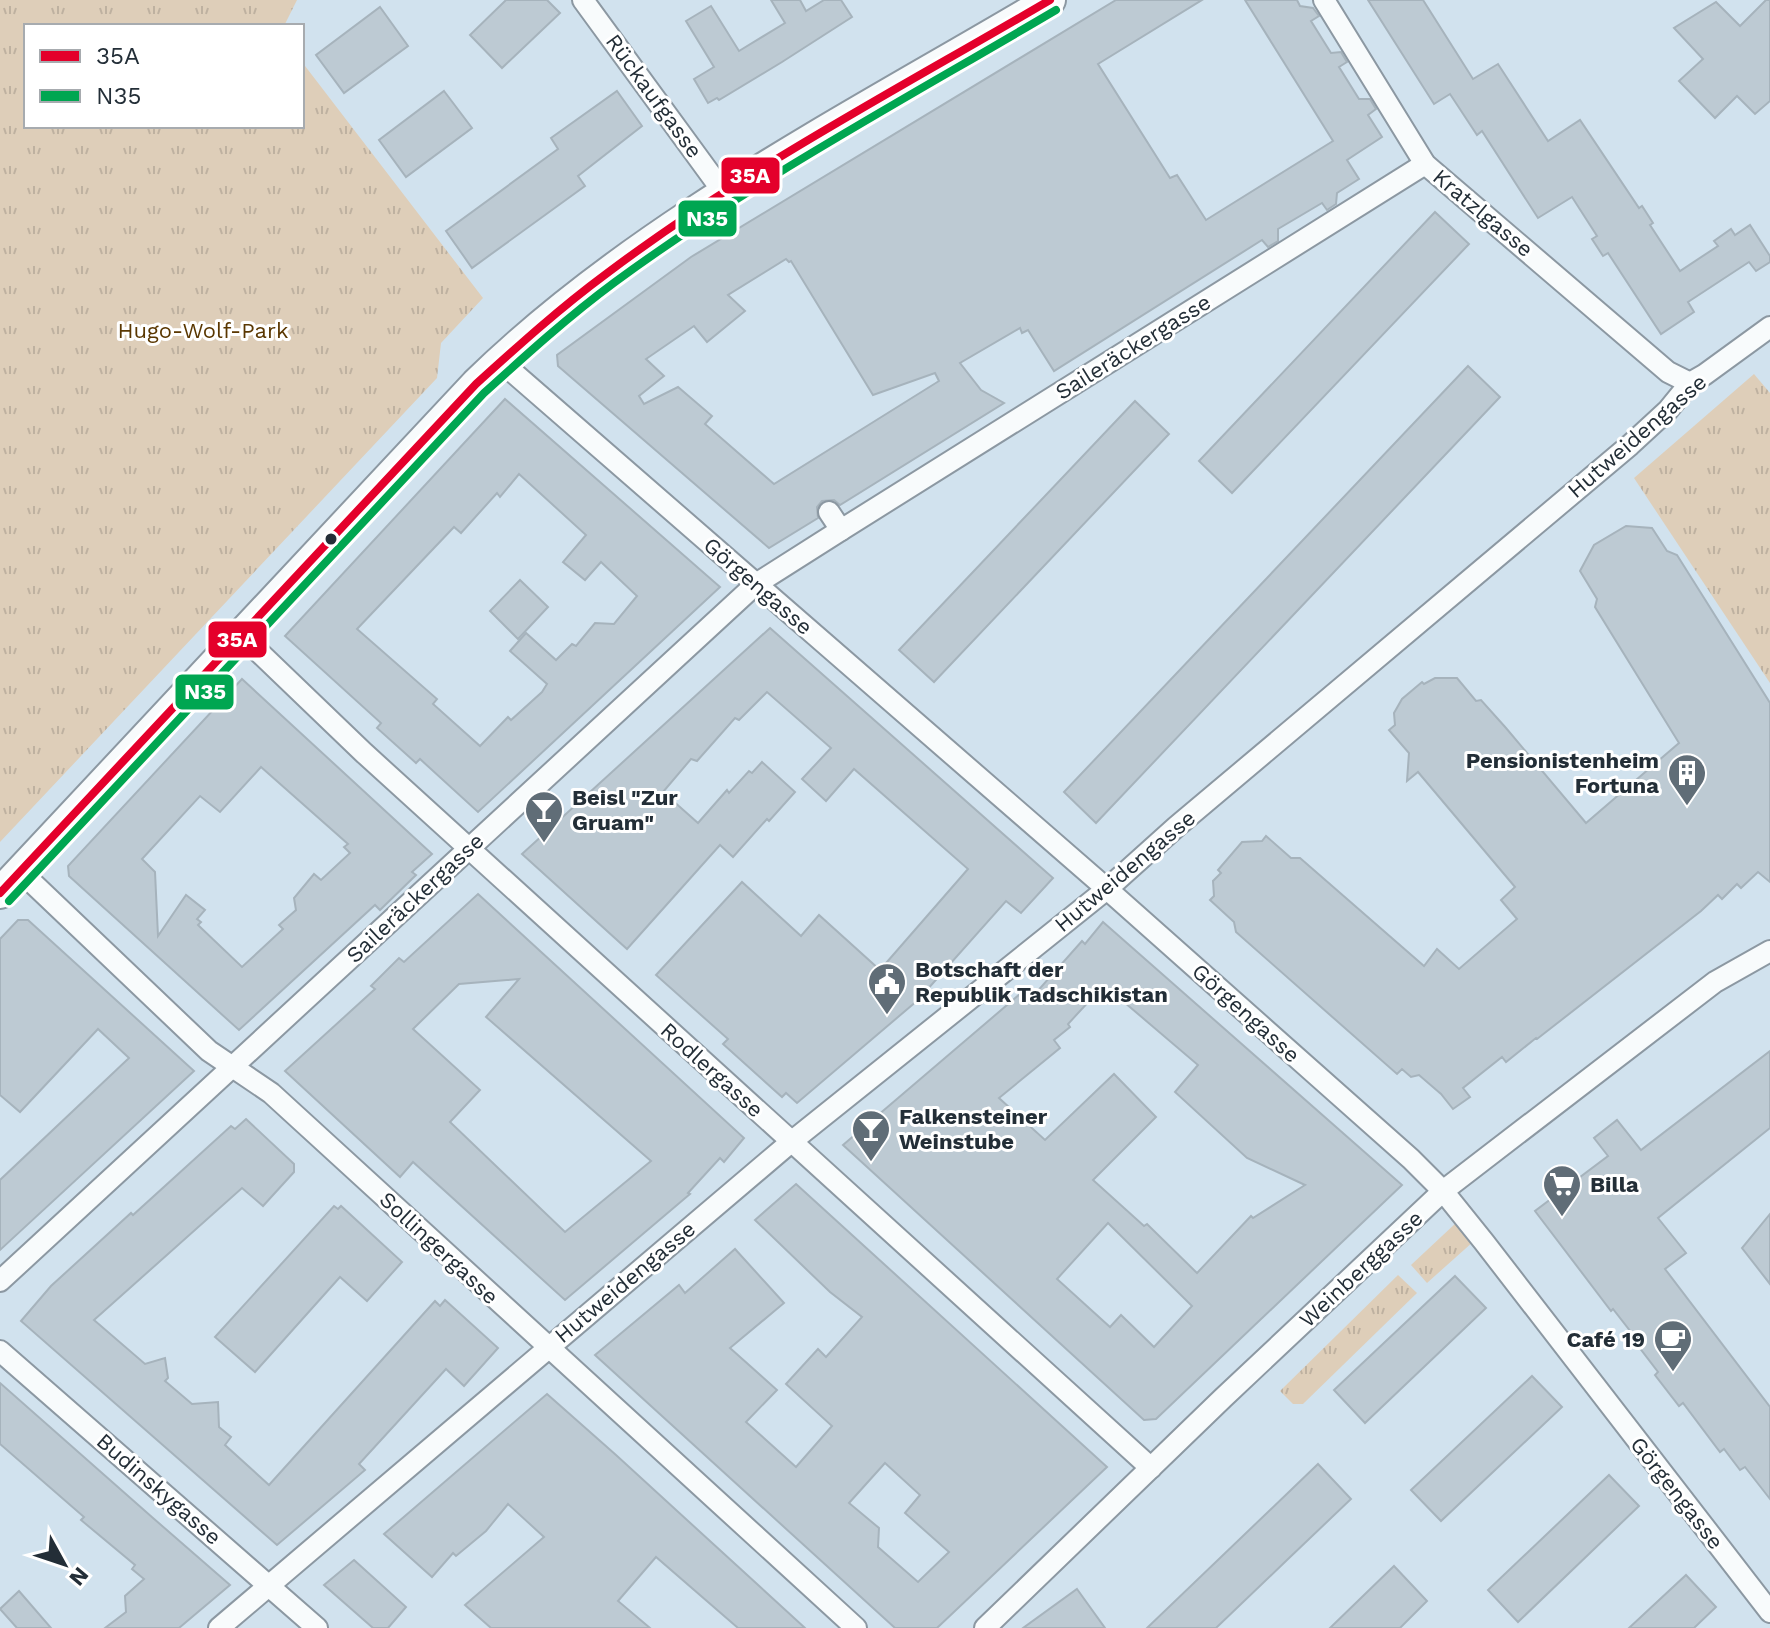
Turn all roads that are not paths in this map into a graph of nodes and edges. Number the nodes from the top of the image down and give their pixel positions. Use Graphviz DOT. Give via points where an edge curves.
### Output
graph roads {
  1 [pos="583,0"];
  2 [pos="1050,0"];
  3 [pos="1324,0"];
  4 [pos="1425,164"];
  5 [pos="724,193"];
  6 [pos="1770,327"];
  7 [pos="500,361"];
  8 [pos="1690,383"];
  9 [pos="829,512"];
  10 [pos="841,530"];
  11 [pos="756,584"];
  12 [pos="241,635"];
  13 [pos="469,849"];
  14 [pos="10,882"];
  15 [pos="1107,889"];
  16 [pos="1770,951"];
  17 [pos="231,1067"];
  18 [pos="791,1142"];
  19 [pos="1443,1191"];
  20 [pos="0,1281"];
  21 [pos="547,1347"];
  22 [pos="0,1351"];
  23 [pos="1151,1468"];
  24 [pos="269,1586"];
  25 [pos="1770,1612"];
  26 [pos="219,1628"];
  27 [pos="317,1628"];
  28 [pos="856,1628"];
  29 [pos="985,1628"];
  1 -- 5 [label="street, Rückaufgasse"];
  2 -- 5 [label="main road"];
  3 -- 4 [label="street, Kratzlgasse"];
  4 -- 8 [label="street, Kratzlgasse" via="1668,372"];
  4 -- 10 [label="street, Saileräckergasse"];
  5 -- 7 [label="main road" via="613,271"];
  6 -- 8 [label="street, Hutweidengasse"];
  7 -- 11 [label="street, Görgengasse"];
  7 -- 12 [label="main road"];
  8 -- 15 [label="street, Hutweidengasse" via="1630,445"];
  9 -- 10 [label="street"];
  10 -- 11 [label="street, Saileräckergasse"];
  11 -- 13 [label="street, Saileräckergasse"];
  11 -- 15 [label="street, Görgengasse"];
  12 -- 13 [label="street, Rodlergasse"];
  12 -- 14 [label="main road"];
  13 -- 17 [label="street, Saileräckergasse"];
  13 -- 18 [label="street, Rodlergasse"];
  14 -- 17 [label="street, Sollingergasse"];
  15 -- 18 [label="street, Hutweidengasse"];
  15 -- 19 [label="street, Görgengasse"];
  16 -- 19 [label="street, Weinberggasse" via="1715,982"];
  17 -- 20 [label="street, Saileräckergasse"];
  17 -- 21 [label="street, Sollingergasse" via="271,1093"];
  18 -- 21 [label="street, Hutweidengasse"];
  18 -- 23 [label="street, Rodlergasse"];
  19 -- 23 [label="street, Weinberggasse"];
  19 -- 25 [label="street, Görgengasse"];
  21 -- 24 [label="street, Hutweidengasse"];
  21 -- 28 [label="street, Sollingergasse"];
  22 -- 24 [label="street, Budinskygasse"];
  23 -- 29 [label="street, Weinberggasse"];
  24 -- 26 [label="street, Hutweidengasse"];
  24 -- 27 [label="street, Budinskygasse"];
}
